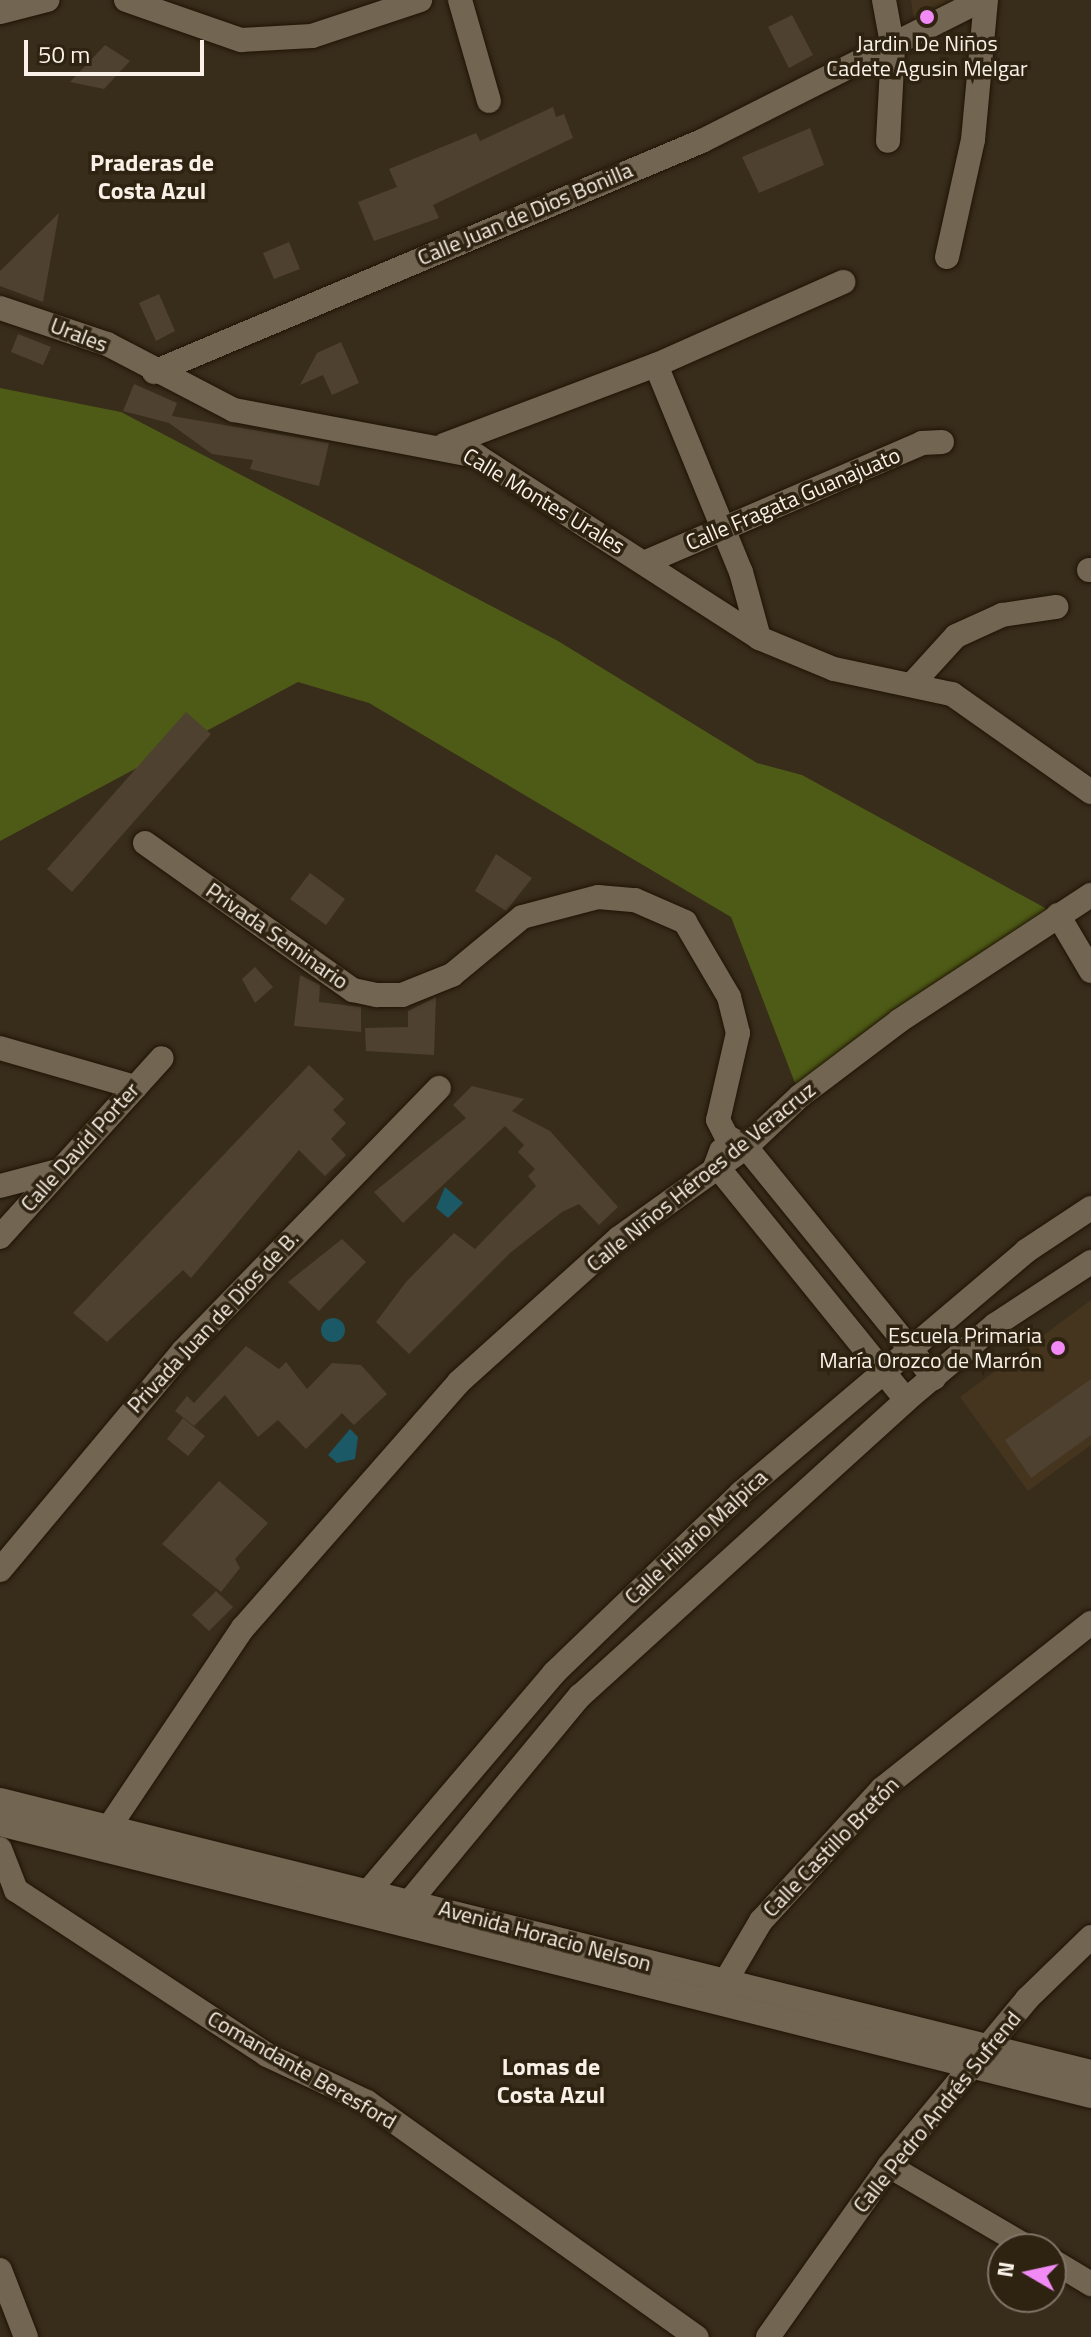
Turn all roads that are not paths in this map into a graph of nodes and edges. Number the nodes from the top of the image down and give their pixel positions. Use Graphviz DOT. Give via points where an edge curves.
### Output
graph roads {
  1 [pos="47,0"];
  2 [pos="126,0"];
  3 [pos="420,0"];
  4 [pos="460,0"];
  5 [pos="884,0"];
  6 [pos="984,0"];
  7 [pos="4,11"];
  8 [pos="893,49"];
  9 [pos="489,101"];
  10 [pos="888,141"];
  11 [pos="947,257"];
  12 [pos="843,282"];
  13 [pos="0,308"];
  14 [pos="656,365"];
  15 [pos="154,372"];
  16 [pos="942,442"];
  17 [pos="444,445"];
  18 [pos="722,531"];
  19 [pos="646,562"];
  20 [pos="1056,607"];
  21 [pos="759,638"];
  22 [pos="914,682"];
  23 [pos="1091,792"];
  24 [pos="145,843"];
  25 [pos="1091,895"];
  26 [pos="1058,915"];
  27 [pos="1091,971"];
  28 [pos="0,1048"];
  29 [pos="162,1058"];
  30 [pos="135,1087"];
  31 [pos="439,1088"];
  32 [pos="736,1141"];
  33 [pos="716,1165"];
  34 [pos="54,1172"];
  35 [pos="0,1186"];
  36 [pos="1091,1208"];
  37 [pos="0,1237"];
  38 [pos="1091,1262"];
  39 [pos="910,1349"];
  40 [pos="882,1374"];
  41 [pos="934,1378"];
  42 [pos="906,1400"];
  43 [pos="0,1570"];
  44 [pos="1091,1623"];
  45 [pos="0,1800"];
  46 [pos="0,1824"];
  47 [pos="100,1841"];
  48 [pos="0,1849"];
  49 [pos="369,1889"];
  50 [pos="8,1895"];
  51 [pos="409,1900"];
  52 [pos="350,1917"];
  53 [pos="391,1927"];
  54 [pos="1091,1937"];
  55 [pos="716,1993"];
  56 [pos="979,2059"];
  57 [pos="1091,2072"];
  58 [pos="1091,2096"];
  59 [pos="889,2166"];
  60 [pos="1004,2233"];
  61 [pos="0,2270"];
  62 [pos="1067,2270"];
  63 [pos="1091,2284"];
  64 [pos="673,2330"];
  65 [pos="26,2337"];
  66 [pos="697,2337"];
  67 [pos="768,2337"];
  1 -- 7 [label="street"];
  2 -- 3 [label="street" via="241,40 312,36"];
  4 -- 9 [label="street"];
  5 -- 8 [label="street"];
  6 -- 8 [label="street, Calle Juan de Dios Bonilla"];
  6 -- 11 [label="street" via="973,140"];
  8 -- 10 [label="street"];
  8 -- 15 [label="street, Calle Juan de Dios Bonilla" via="702,141"];
  12 -- 14 [label="street"];
  13 -- 15 [label="street, Urales" via="107,344"];
  14 -- 17 [label="street"];
  14 -- 18 [label="street"];
  15 -- 17 [label="street, Calle Montes Urales" via="234,410"];
  16 -- 18 [label="street, Calle Fragata Guanajuato" via="922,443"];
  17 -- 19 [label="street, Calle Montes Urales" via="477,456"];
  18 -- 19 [label="street, Calle Fragata Guanajuato"];
  18 -- 21 [label="street"];
  19 -- 21 [label="street, Calle Montes Urales"];
  20 -- 22 [label="street" via="1002,615 956,636"];
  21 -- 22 [label="street, Calle Montes Urales" via="834,669"];
  22 -- 23 [label="street, Calle Montes Urales" via="952,694"];
  24 -- 32 [label="street, Privada Seminario" via="353,990 377,995 402,995 452,975 522,917 598,897 635,900 685,922 729,997 738,1033 718,1120"];
  25 -- 26 [label="street, Calle Niños Héroes de Veracruz"];
  26 -- 27 [label="street"];
  26 -- 32 [label="street, Calle Niños Héroes de Veracruz" via="899,1021"];
  28 -- 30 [label="street"];
  29 -- 30 [label="street, Calle David Porter"];
  30 -- 34 [label="street, Calle David Porter"];
  31 -- 43 [label="street, Privada Juan de Dios de B." via="183,1351"];
  32 -- 33 [label="street, Privada Seminario"];
  32 -- 39 [label="street"];
  33 -- 40 [label="street"];
  33 -- 47 [label="street, Calle Niños Héroes de Veracruz" via="619,1238 459,1382 376,1471 243,1628"];
  34 -- 35 [label="street"];
  34 -- 37 [label="street, Calle David Porter"];
  36 -- 39 [label="street, Calle Hilario Malpica" via="1026,1251"];
  38 -- 41 [label="street, Calle Hilario Malpica" via="995,1325"];
  39 -- 40 [label="street, Calle Hilario Malpica"];
  39 -- 41 [label="street"];
  40 -- 42 [label="street"];
  40 -- 49 [label="street, Calle Hilario Malpica" via="741,1493 554,1673"];
  41 -- 42 [label="street, Calle Hilario Malpica"];
  42 -- 51 [label="street, Calle Hilario Malpica" via="580,1696"];
  44 -- 55 [label="street, Calle Castillo Bretón" via="882,1789 761,1921"];
  45 -- 47 [label="street, Avenida Horacio Nelson"];
  46 -- 47 [label="street, Avenida Horacio Nelson"];
  47 -- 49 [label="street, Avenida Horacio Nelson"];
  47 -- 52 [label="street, Avenida Horacio Nelson"];
  48 -- 50 [label="street, Comandante Beresford"];
  49 -- 51 [label="street, Avenida Horacio Nelson"];
  49 -- 52 [label="street, Calle Hilario Malpica"];
  50 -- 64 [label="street, Comandante Beresford" via="267,2055 367,2102"];
  51 -- 53 [label="street, Calle Hilario Malpica"];
  51 -- 55 [label="street, Avenida Horacio Nelson"];
  52 -- 53 [label="street, Avenida Horacio Nelson"];
  53 -- 55 [label="street, Avenida Horacio Nelson"];
  54 -- 56 [label="street, Calle Pedro Andrés Sufrend"];
  55 -- 56 [label="street, Avenida Horacio Nelson"];
  56 -- 57 [label="street, Avenida Horacio Nelson"];
  56 -- 58 [label="street, Avenida Horacio Nelson"];
  56 -- 59 [label="street, Calle Pedro Andrés Sufrend"];
  59 -- 60 [label="street"];
  59 -- 67 [label="street, Calle Pedro Andrés Sufrend"];
  61 -- 65 [label="street"];
  62 -- 63 [label="street"];
  64 -- 66 [label="street, Comandante Beresford"];
}
